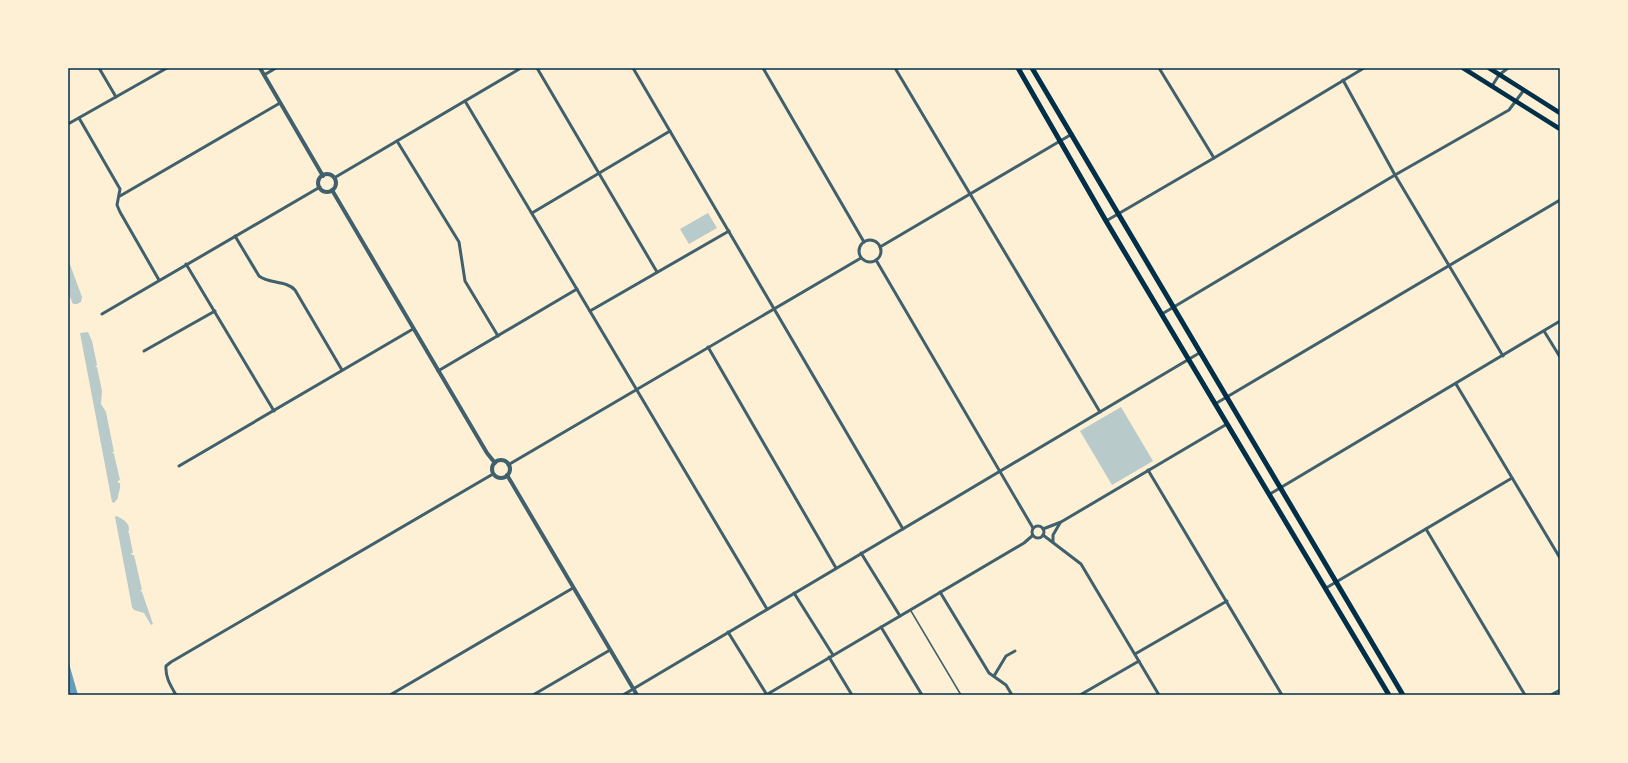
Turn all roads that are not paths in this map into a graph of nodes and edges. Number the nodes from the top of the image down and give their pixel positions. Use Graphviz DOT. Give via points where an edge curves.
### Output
graph roads {
  1 [pos="99,68"];
  2 [pos="166,68"];
  3 [pos="260,68"];
  4 [pos="276,68"];
  5 [pos="521,68"];
  6 [pos="537,68"];
  7 [pos="633,68"];
  8 [pos="763,68"];
  9 [pos="895,68"];
  10 [pos="1018,68"];
  11 [pos="1032,68"];
  12 [pos="1159,68"];
  13 [pos="1364,68"];
  14 [pos="1464,68"];
  15 [pos="1489,68"];
  16 [pos="1508,68"];
  17 [pos="264,75"];
  18 [pos="1499,75"];
  19 [pos="1343,80"];
  20 [pos="1492,86"];
  21 [pos="1524,90"];
  22 [pos="116,97"];
  23 [pos="465,101"];
  24 [pos="1516,102"];
  25 [pos="280,103"];
  26 [pos="1560,113"];
  27 [pos="79,118"];
  28 [pos="68,124"];
  29 [pos="1560,129"];
  30 [pos="670,131"];
  31 [pos="1072,134"];
  32 [pos="397,141"];
  33 [pos="1060,141"];
  34 [pos="1214,158"];
  35 [pos="599,173"];
  36 [pos="1395,175"];
  37 [pos="323,176"];
  38 [pos="334,178"];
  39 [pos="320,187"];
  40 [pos="332,190"];
  41 [pos="968,194"];
  42 [pos="120,196"];
  43 [pos="1560,200"];
  44 [pos="532,213"];
  45 [pos="1118,214"];
  46 [pos="1106,220"];
  47 [pos="729,231"];
  48 [pos="235,236"];
  49 [pos="864,242"];
  50 [pos="880,246"];
  51 [pos="861,258"];
  52 [pos="876,260"];
  53 [pos="186,264"];
  54 [pos="1449,265"];
  55 [pos="657,272"];
  56 [pos="159,280"];
  57 [pos="577,289"];
  58 [pos="1174,307"];
  59 [pos="774,308"];
  60 [pos="590,310"];
  61 [pos="215,311"];
  62 [pos="102,314"];
  63 [pos="1162,314"];
  64 [pos="1560,321"];
  65 [pos="413,328"];
  66 [pos="1544,331"];
  67 [pos="498,336"];
  68 [pos="708,347"];
  69 [pos="144,351"];
  70 [pos="1201,352"];
  71 [pos="1503,356"];
  72 [pos="1560,357"];
  73 [pos="1189,359"];
  74 [pos="342,370"];
  75 [pos="438,371"];
  76 [pos="1456,384"];
  77 [pos="636,389"];
  78 [pos="1226,397"];
  79 [pos="1215,404"];
  80 [pos="274,411"];
  81 [pos="1100,412"];
  82 [pos="1227,423"];
  83 [pos="496,462"];
  84 [pos="508,465"];
  85 [pos="179,466"];
  86 [pos="1148,470"];
  87 [pos="1000,471"];
  88 [pos="493,474"];
  89 [pos="507,475"];
  90 [pos="1512,478"];
  91 [pos="1280,488"];
  92 [pos="1270,494"];
  93 [pos="1061,522"];
  94 [pos="903,528"];
  95 [pos="1033,528"];
  96 [pos="1043,529"];
  97 [pos="1426,529"];
  98 [pos="1043,535"];
  99 [pos="1032,536"];
  100 [pos="1052,542"];
  101 [pos="861,553"];
  102 [pos="1560,558"];
  103 [pos="836,568"];
  104 [pos="1337,582"];
  105 [pos="574,588"];
  106 [pos="1326,588"];
  107 [pos="940,592"];
  108 [pos="794,593"];
  109 [pos="1227,601"];
  110 [pos="767,609"];
  111 [pos="911,610"];
  112 [pos="900,616"];
  113 [pos="881,627"];
  114 [pos="728,632"];
  115 [pos="610,650"];
  116 [pos="1015,650"];
  117 [pos="1135,654"];
  118 [pos="831,656"];
  119 [pos="1139,661"];
  120 [pos="994,676"];
  121 [pos="633,688"];
  122 [pos="1560,690"];
  123 [pos="176,695"];
  124 [pos="390,695"];
  125 [pos="533,695"];
  126 [pos="623,695"];
  127 [pos="637,695"];
  128 [pos="766,695"];
  129 [pos="852,695"];
  130 [pos="922,695"];
  131 [pos="961,695"];
  132 [pos="1012,695"];
  133 [pos="1080,695"];
  134 [pos="1159,695"];
  135 [pos="1282,695"];
  136 [pos="1389,695"];
  137 [pos="1403,695"];
  138 [pos="1525,695"];
  139 [pos="1551,695"];
  1 -- 22 [label="street"];
  2 -- 22 [label="street"];
  3 -- 17 [label="street"];
  4 -- 17 [label="street"];
  5 -- 23 [label="street"];
  6 -- 35 [label="street"];
  7 -- 30 [label="street"];
  8 -- 49 [label="street"];
  9 -- 41 [label="street"];
  10 -- 33 [label="main road"];
  11 -- 31 [label="main road"];
  12 -- 34 [label="street"];
  13 -- 19 [label="street"];
  14 -- 20 [label="main road"];
  15 -- 18 [label="main road"];
  16 -- 18 [label="street"];
  17 -- 25 [label="street"];
  18 -- 20 [label="street"];
  18 -- 21 [label="main road"];
  19 -- 34 [label="street"];
  19 -- 36 [label="street"];
  20 -- 24 [label="main road"];
  21 -- 24 [label="street"];
  21 -- 26 [label="main road"];
  22 -- 27 [label="street"];
  23 -- 32 [label="street"];
  23 -- 44 [label="street"];
  24 -- 29 [label="main road"];
  24 -- 36 [label="street" via="1509,110"];
  25 -- 37 [label="street"];
  25 -- 42 [label="street"];
  27 -- 28 [label="street"];
  27 -- 42 [label="street" via="120,190"];
  30 -- 35 [label="street"];
  30 -- 47 [label="street"];
  31 -- 33 [label="street"];
  31 -- 45 [label="main road"];
  32 -- 38 [label="street"];
  32 -- 67 [label="street" via="459,242 465,281"];
  33 -- 41 [label="street"];
  33 -- 46 [label="main road"];
  34 -- 45 [label="street"];
  35 -- 44 [label="street"];
  35 -- 55 [label="street"];
  36 -- 54 [label="street"];
  36 -- 58 [label="street"];
  37 -- 38 [label="street" via="328,174"];
  37 -- 39 [label="street" via="319,180"];
  38 -- 40 [label="street" via="336,183"];
  39 -- 40 [label="street" via="324,191"];
  39 -- 48 [label="street"];
  40 -- 65 [label="street"];
  41 -- 50 [label="street"];
  41 -- 81 [label="street"];
  42 -- 56 [label="street" via="117,205 120,212"];
  43 -- 54 [label="street"];
  44 -- 57 [label="street"];
  45 -- 46 [label="street"];
  45 -- 58 [label="main road"];
  46 -- 63 [label="main road"];
  47 -- 55 [label="street"];
  47 -- 59 [label="street"];
  48 -- 53 [label="street"];
  48 -- 74 [label="street" via="259,276 295,290"];
  49 -- 50 [label="street" via="875,242"];
  49 -- 51 [label="street" via="859,251"];
  50 -- 52 [label="street" via="880,254"];
  51 -- 52 [label="street" via="866,262"];
  51 -- 59 [label="street"];
  52 -- 87 [label="street"];
  53 -- 56 [label="street"];
  53 -- 61 [label="street"];
  54 -- 71 [label="street"];
  54 -- 78 [label="street"];
  55 -- 60 [label="street"];
  56 -- 62 [label="street"];
  57 -- 60 [label="street"];
  57 -- 67 [label="street"];
  58 -- 63 [label="street"];
  58 -- 70 [label="main road"];
  59 -- 68 [label="street"];
  59 -- 94 [label="street"];
  60 -- 77 [label="street"];
  61 -- 69 [label="street"];
  61 -- 80 [label="street"];
  63 -- 73 [label="main road"];
  64 -- 66 [label="street"];
  65 -- 74 [label="street"];
  65 -- 75 [label="street"];
  66 -- 71 [label="street"];
  66 -- 72 [label="street"];
  67 -- 75 [label="street"];
  68 -- 77 [label="street"];
  68 -- 103 [label="street"];
  70 -- 73 [label="street"];
  70 -- 78 [label="main road"];
  71 -- 76 [label="street"];
  73 -- 79 [label="main road"];
  73 -- 81 [label="street"];
  74 -- 80 [label="street"];
  75 -- 83 [label="street" via="487,453"];
  76 -- 90 [label="street"];
  76 -- 91 [label="street"];
  77 -- 84 [label="street"];
  77 -- 110 [label="street"];
  78 -- 79 [label="street"];
  78 -- 91 [label="main road"];
  79 -- 82 [label="main road"];
  80 -- 85 [label="street"];
  81 -- 87 [label="street"];
  82 -- 86 [label="street"];
  82 -- 92 [label="main road"];
  83 -- 84 [label="street" via="504,461"];
  83 -- 88 [label="street" via="492,466"];
  84 -- 89 [label="street"];
  86 -- 93 [label="street"];
  86 -- 109 [label="street"];
  87 -- 94 [label="street"];
  87 -- 95 [label="street"];
  88 -- 89 [label="street" via="500,478"];
  88 -- 123 [label="street" via="166,666 167,678"];
  89 -- 105 [label="street"];
  90 -- 97 [label="street"];
  90 -- 102 [label="street"];
  91 -- 92 [label="street"];
  91 -- 104 [label="main road"];
  92 -- 106 [label="main road"];
  93 -- 96 [label="street"];
  93 -- 100 [label="street"];
  94 -- 101 [label="street"];
  95 -- 96 [label="street" via="1038,526"];
  95 -- 99 [label="street"];
  96 -- 98 [label="street"];
  97 -- 104 [label="street"];
  97 -- 138 [label="street"];
  98 -- 99 [label="street" via="1038,538"];
  98 -- 100 [label="street"];
  99 -- 107 [label="street"];
  100 -- 117 [label="street" via="1081,564"];
  101 -- 103 [label="street"];
  101 -- 112 [label="street"];
  103 -- 108 [label="street"];
  104 -- 106 [label="street"];
  104 -- 137 [label="main road"];
  105 -- 115 [label="street"];
  105 -- 124 [label="street"];
  106 -- 136 [label="main road"];
  107 -- 111 [label="street"];
  107 -- 120 [label="street" via="988,673"];
  108 -- 110 [label="street"];
  108 -- 118 [label="street"];
  109 -- 117 [label="street"];
  109 -- 135 [label="street"];
  110 -- 114 [label="street"];
  111 -- 112 [label="street"];
  111 -- 131 [label="lane"];
  112 -- 113 [label="street"];
  113 -- 118 [label="street"];
  113 -- 130 [label="street"];
  114 -- 121 [label="street"];
  114 -- 128 [label="street"];
  115 -- 121 [label="street"];
  115 -- 125 [label="street"];
  116 -- 120 [label="street" via="1006,656"];
  117 -- 119 [label="street"];
  118 -- 128 [label="street"];
  118 -- 129 [label="street"];
  119 -- 133 [label="street"];
  119 -- 134 [label="street"];
  120 -- 132 [label="street" via="1006,685"];
  121 -- 126 [label="street"];
  121 -- 127 [label="street"];
  122 -- 139 [label="street"];
}
